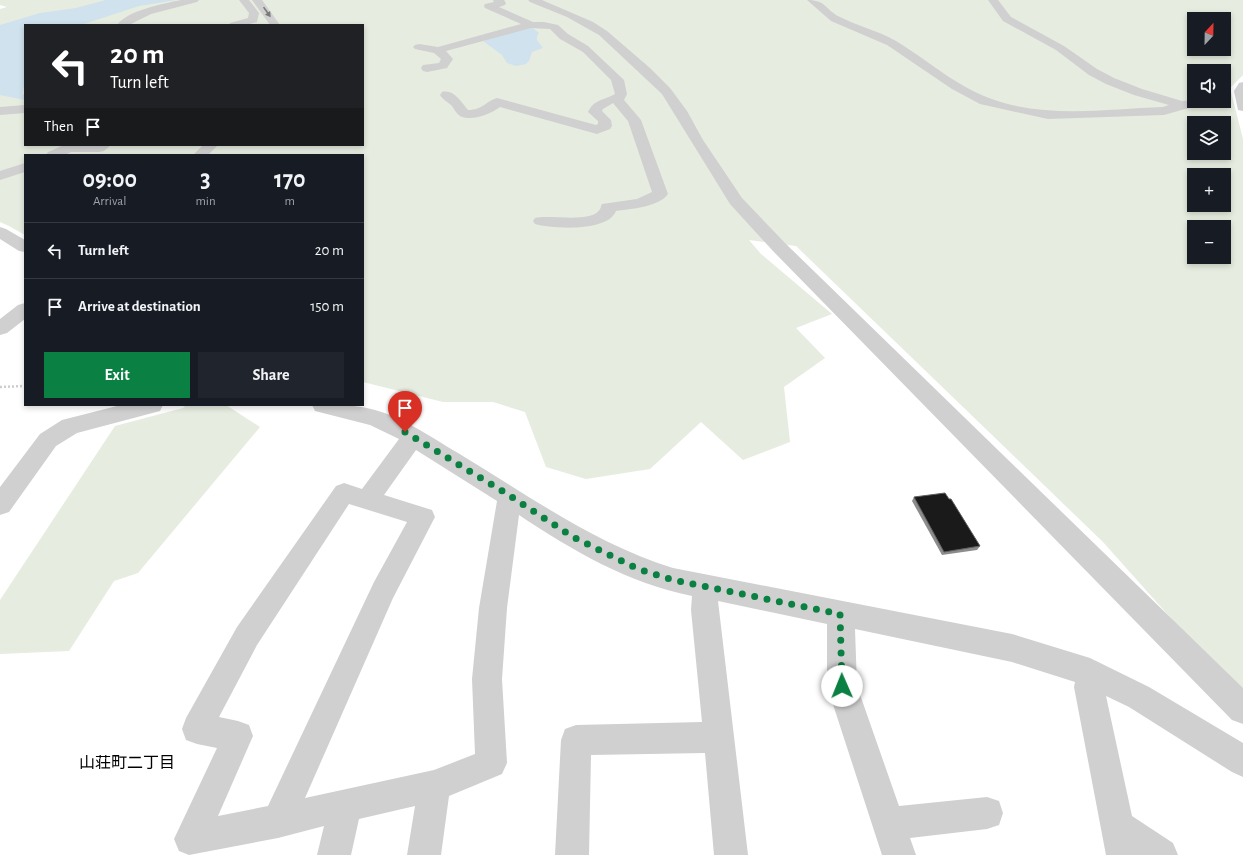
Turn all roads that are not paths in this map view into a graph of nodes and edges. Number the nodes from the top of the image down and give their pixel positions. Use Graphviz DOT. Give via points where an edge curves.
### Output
graph roads {
  1 [pos="194,0"];
  2 [pos="244,0"];
  3 [pos="257,0"];
  4 [pos="498,0"];
  5 [pos="533,0"];
  6 [pos="812,0"];
  7 [pos="993,0"];
  8 [pos="124,24"];
  9 [pos="238,24"];
  10 [pos="274,24"];
  11 [pos="531,25"];
  12 [pos="419,47"];
  13 [pos="438,50"];
  14 [pos="427,68"];
  15 [pos="1243,86"];
  16 [pos="446,95"];
  17 [pos="614,99"];
  18 [pos="1187,104"];
  19 [pos="1183,105"];
  20 [pos="1243,107"];
  21 [pos="24,109"];
  22 [pos="0,111"];
  23 [pos="102,146"];
  24 [pos="210,146"];
  25 [pos="55,154"];
  26 [pos="201,154"];
  27 [pos="24,167"];
  28 [pos="0,176"];
  29 [pos="541,221"];
  30 [pos="0,232"];
  31 [pos="24,246"];
  32 [pos="24,310"];
  33 [pos="0,329"];
  34 [pos="145,406"];
  35 [pos="327,406"];
  36 [pos="413,437"];
  37 [pos="510,496"];
  38 [pos="368,500"];
  39 [pos="0,505"];
  40 [pos="707,587"];
  41 [pos="840,614"];
  42 [pos="1090,672"];
  43 [pos="1243,709"];
  44 [pos="718,738"];
  45 [pos="1243,761"];
  46 [pos="434,786"];
  47 [pos="346,806"];
  48 [pos="987,812"];
  49 [pos="278,821"];
  50 [pos="890,824"];
  51 [pos="1120,841"];
  52 [pos="334,855"];
  53 [pos="424,855"];
  54 [pos="572,855"];
  55 [pos="731,855"];
  56 [pos="899,855"];
  57 [pos="1162,855"];
  1 -- 8 [label="street" via="152,11"];
  2 -- 9 [label="street" via="254,13 254,20"];
  3 -- 10 [label="street, one-way"];
  4 -- 11 [label="street" via="500,3 489,6"];
  5 -- 43 [label="street" via="590,24 646,71 666,91 682,114 736,201 779,247"];
  6 -- 19 [label="street" via="834,19 891,43 984,102 1048,115 1164,111"];
  7 -- 19 [label="street" via="1007,19 1060,48 1093,72 1138,92"];
  11 -- 13 [label="street"];
  11 -- 29 [label="street" via="554,27 614,74 620,83 621,94 617,100 634,120 660,194 640,203 608,207 608,212 595,220 567,223"];
  12 -- 13 [label="street"];
  13 -- 14 [label="street" via="448,59 443,66"];
  15 -- 20 [label="street" via="1240,91"];
  16 -- 17 [label="street" via="464,113 476,115 493,107 496,102 596,130 605,126 604,120 595,112 597,107"];
  18 -- 19 [label="street"];
  21 -- 22 [label="street"];
  23 -- 25 [label="street" via="69,148"];
  24 -- 26 [label="street"];
  27 -- 28 [label="street"];
  30 -- 31 [label="street"];
  32 -- 33 [label="street"];
  34 -- 39 [label="street" via="86,415 48,440"];
  35 -- 36 [label="street" via="376,418"];
  36 -- 37 [label="street"];
  36 -- 38 [label="street"];
  37 -- 40 [label="street" via="573,537 638,569"];
  37 -- 46 [label="street" via="487,679 491,763"];
  38 -- 49 [label="street" via="423,517 382,591"];
  38 -- 49 [label="street" via="344,493 247,636 197,729 238,736 191,839"];
  40 -- 41 [label="street"];
  40 -- 44 [label="street" via="704,599"];
  41 -- 42 [label="street" via="1012,648"];
  41 -- 50 [label="street" via="842,686"];
  42 -- 45 [label="street" via="1139,697"];
  42 -- 51 [label="street" via="1089,687"];
  44 -- 54 [label="street" via="576,740"];
  44 -- 55 [label="street"];
  46 -- 47 [label="street"];
  46 -- 53 [label="street"];
  47 -- 49 [label="street"];
  47 -- 52 [label="street"];
  48 -- 50 [label="street"];
  50 -- 56 [label="street"];
  51 -- 57 [label="street"];
}
